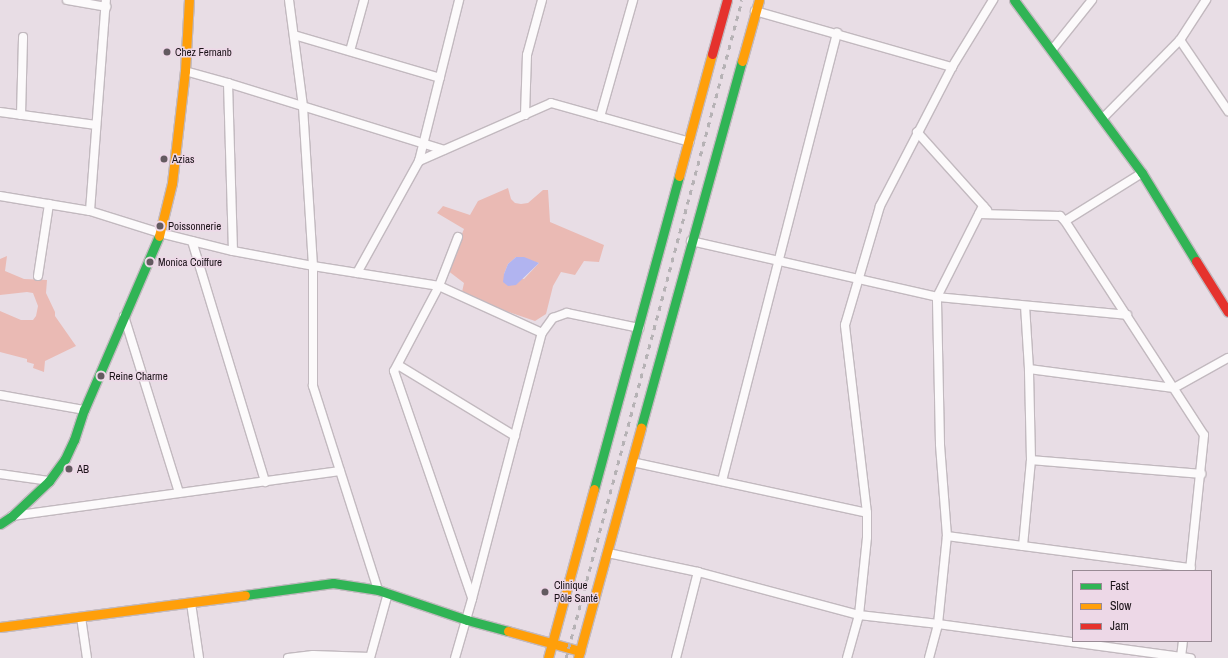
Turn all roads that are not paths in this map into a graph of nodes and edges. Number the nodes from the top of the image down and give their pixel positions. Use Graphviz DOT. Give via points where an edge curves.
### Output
graph roads {
  1 [pos="67,0"];
  2 [pos="189,0"];
  3 [pos="289,0"];
  4 [pos="364,0"];
  5 [pos="459,0"];
  6 [pos="542,0"];
  7 [pos="633,0"];
  8 [pos="727,0"];
  9 [pos="758,0"];
  10 [pos="993,0"];
  11 [pos="1014,0"];
  12 [pos="1092,0"];
  13 [pos="1206,0"];
  14 [pos="106,3"];
  15 [pos="755,11"];
  16 [pos="838,33"];
  17 [pos="294,35"];
  18 [pos="23,37"];
  19 [pos="1180,40"];
  20 [pos="1052,50"];
  21 [pos="350,51"];
  22 [pos="952,67"];
  23 [pos="185,71"];
  24 [pos="440,78"];
  25 [pos="228,83"];
  26 [pos="303,107"];
  27 [pos="1228,111"];
  28 [pos="0,112"];
  29 [pos="22,115"];
  30 [pos="525,115"];
  31 [pos="600,117"];
  32 [pos="1102,119"];
  33 [pos="96,125"];
  34 [pos="917,132"];
  35 [pos="690,142"];
  36 [pos="423,144"];
  37 [pos="444,150"];
  38 [pos="419,161"];
  39 [pos="1142,173"];
  40 [pos="0,196"];
  41 [pos="49,204"];
  42 [pos="983,206"];
  43 [pos="90,211"];
  44 [pos="979,214"];
  45 [pos="990,214"];
  46 [pos="1065,221"];
  47 [pos="160,233"];
  48 [pos="458,237"];
  49 [pos="691,241"];
  50 [pos="192,242"];
  51 [pos="233,251"];
  52 [pos="778,261"];
  53 [pos="313,266"];
  54 [pos="357,273"];
  55 [pos="38,276"];
  56 [pos="859,278"];
  57 [pos="439,286"];
  58 [pos="937,297"];
  59 [pos="1025,306"];
  60 [pos="1228,312"];
  61 [pos="1127,315"];
  62 [pos="124,316"];
  63 [pos="639,328"];
  64 [pos="542,333"];
  65 [pos="1228,358"];
  66 [pos="398,365"];
  67 [pos="1029,369"];
  68 [pos="1174,388"];
  69 [pos="0,394"];
  70 [pos="84,410"];
  71 [pos="515,436"];
  72 [pos="1031,460"];
  73 [pos="632,462"];
  74 [pos="340,471"];
  75 [pos="0,474"];
  76 [pos="1200,474"];
  77 [pos="49,481"];
  78 [pos="722,481"];
  79 [pos="264,482"];
  80 [pos="179,493"];
  81 [pos="867,513"];
  82 [pos="12,516"];
  83 [pos="0,524"];
  84 [pos="947,536"];
  85 [pos="1023,546"];
  86 [pos="608,552"];
  87 [pos="1191,569"];
  88 [pos="698,572"];
  89 [pos="378,590"];
  90 [pos="388,593"];
  91 [pos="472,599"];
  92 [pos="191,603"];
  93 [pos="859,615"];
  94 [pos="81,617"];
  95 [pos="467,620"];
  96 [pos="938,624"];
  97 [pos="0,627"];
  98 [pos="1183,642"];
  99 [pos="552,644"];
  100 [pos="579,654"];
  101 [pos="1178,657"];
  102 [pos="87,658"];
  103 [pos="199,658"];
  104 [pos="288,658"];
  105 [pos="370,658"];
  106 [pos="455,658"];
  107 [pos="548,658"];
  108 [pos="676,658"];
  109 [pos="847,658"];
  110 [pos="929,658"];
  111 [pos="1191,658"];
  1 -- 14 [label="street"];
  2 -- 23 [label="street"];
  3 -- 17 [label="street"];
  4 -- 21 [label="street"];
  5 -- 24 [label="street"];
  6 -- 30 [label="street" via="527,54"];
  7 -- 31 [label="street"];
  8 -- 35 [label="street"];
  9 -- 15 [label="street"];
  10 -- 22 [label="street"];
  11 -- 20 [label="street"];
  12 -- 20 [label="street"];
  13 -- 19 [label="street"];
  14 -- 33 [label="street"];
  15 -- 16 [label="street"];
  15 -- 49 [label="street"];
  16 -- 22 [label="street"];
  16 -- 52 [label="street"];
  17 -- 21 [label="street"];
  17 -- 26 [label="street"];
  18 -- 29 [label="street"];
  19 -- 27 [label="street"];
  19 -- 32 [label="street"];
  20 -- 32 [label="street"];
  21 -- 24 [label="street"];
  22 -- 34 [label="street"];
  23 -- 25 [label="street"];
  23 -- 47 [label="street" via="172,183"];
  24 -- 36 [label="street"];
  25 -- 26 [label="street"];
  25 -- 51 [label="street"];
  26 -- 36 [label="street"];
  26 -- 53 [label="street"];
  28 -- 29 [label="street"];
  29 -- 33 [label="street"];
  30 -- 31 [label="street" via="551,103"];
  30 -- 37 [label="street"];
  31 -- 35 [label="street"];
  32 -- 39 [label="street"];
  33 -- 43 [label="street"];
  34 -- 42 [label="street"];
  34 -- 56 [label="street" via="880,206"];
  35 -- 63 [label="street"];
  36 -- 37 [label="street"];
  36 -- 38 [label="street"];
  37 -- 38 [label="street"];
  38 -- 54 [label="street"];
  39 -- 46 [label="street"];
  39 -- 60 [label="street"];
  40 -- 41 [label="street"];
  41 -- 43 [label="street"];
  41 -- 55 [label="street"];
  42 -- 44 [label="street"];
  42 -- 45 [label="street"];
  43 -- 47 [label="street"];
  44 -- 45 [label="street"];
  44 -- 58 [label="street"];
  45 -- 46 [label="street" via="1060,216"];
  46 -- 61 [label="street"];
  47 -- 50 [label="street"];
  47 -- 62 [label="street"];
  48 -- 57 [label="street"];
  49 -- 52 [label="street"];
  49 -- 73 [label="street"];
  50 -- 51 [label="street"];
  50 -- 79 [label="street"];
  51 -- 53 [label="street"];
  52 -- 56 [label="street"];
  52 -- 78 [label="street"];
  53 -- 54 [label="street"];
  53 -- 74 [label="street" via="313,386"];
  54 -- 57 [label="street"];
  56 -- 58 [label="street"];
  56 -- 81 [label="street" via="845,325"];
  57 -- 64 [label="street"];
  57 -- 66 [label="street"];
  58 -- 59 [label="street"];
  58 -- 84 [label="street" via="940,444"];
  59 -- 61 [label="street"];
  59 -- 67 [label="street"];
  61 -- 68 [label="street"];
  62 -- 70 [label="street"];
  62 -- 80 [label="street"];
  63 -- 64 [label="street" via="567,313 553,318"];
  63 -- 99 [label="street"];
  64 -- 71 [label="street"];
  65 -- 68 [label="street"];
  66 -- 71 [label="street"];
  66 -- 91 [label="street" via="394,371"];
  67 -- 68 [label="street"];
  67 -- 72 [label="street"];
  68 -- 76 [label="street" via="1204,435"];
  69 -- 70 [label="street"];
  70 -- 77 [label="street" via="65,459"];
  71 -- 91 [label="street"];
  72 -- 76 [label="street"];
  72 -- 85 [label="street"];
  73 -- 78 [label="street"];
  73 -- 86 [label="street"];
  74 -- 79 [label="street"];
  74 -- 89 [label="street"];
  75 -- 77 [label="street"];
  76 -- 87 [label="street"];
  77 -- 82 [label="street"];
  78 -- 81 [label="street"];
  79 -- 80 [label="street"];
  80 -- 82 [label="street"];
  81 -- 93 [label="street"];
  82 -- 83 [label="street"];
  84 -- 85 [label="street"];
  84 -- 96 [label="street"];
  85 -- 87 [label="street"];
  86 -- 88 [label="street"];
  86 -- 100 [label="street"];
  88 -- 93 [label="street"];
  88 -- 108 [label="street"];
  89 -- 90 [label="street"];
  89 -- 92 [label="street" via="333,583"];
  90 -- 95 [label="street"];
  90 -- 105 [label="street"];
  91 -- 95 [label="street"];
  92 -- 94 [label="street"];
  92 -- 103 [label="street"];
  93 -- 96 [label="street"];
  93 -- 109 [label="street"];
  94 -- 97 [label="street"];
  94 -- 102 [label="street"];
  95 -- 99 [label="street"];
  95 -- 106 [label="street"];
  96 -- 101 [label="street"];
  96 -- 110 [label="street"];
  98 -- 101 [label="street"];
  99 -- 100 [label="street"];
  99 -- 107 [label="street"];
  101 -- 111 [label="street"];
  104 -- 105 [label="street" via="313,655"];
}
